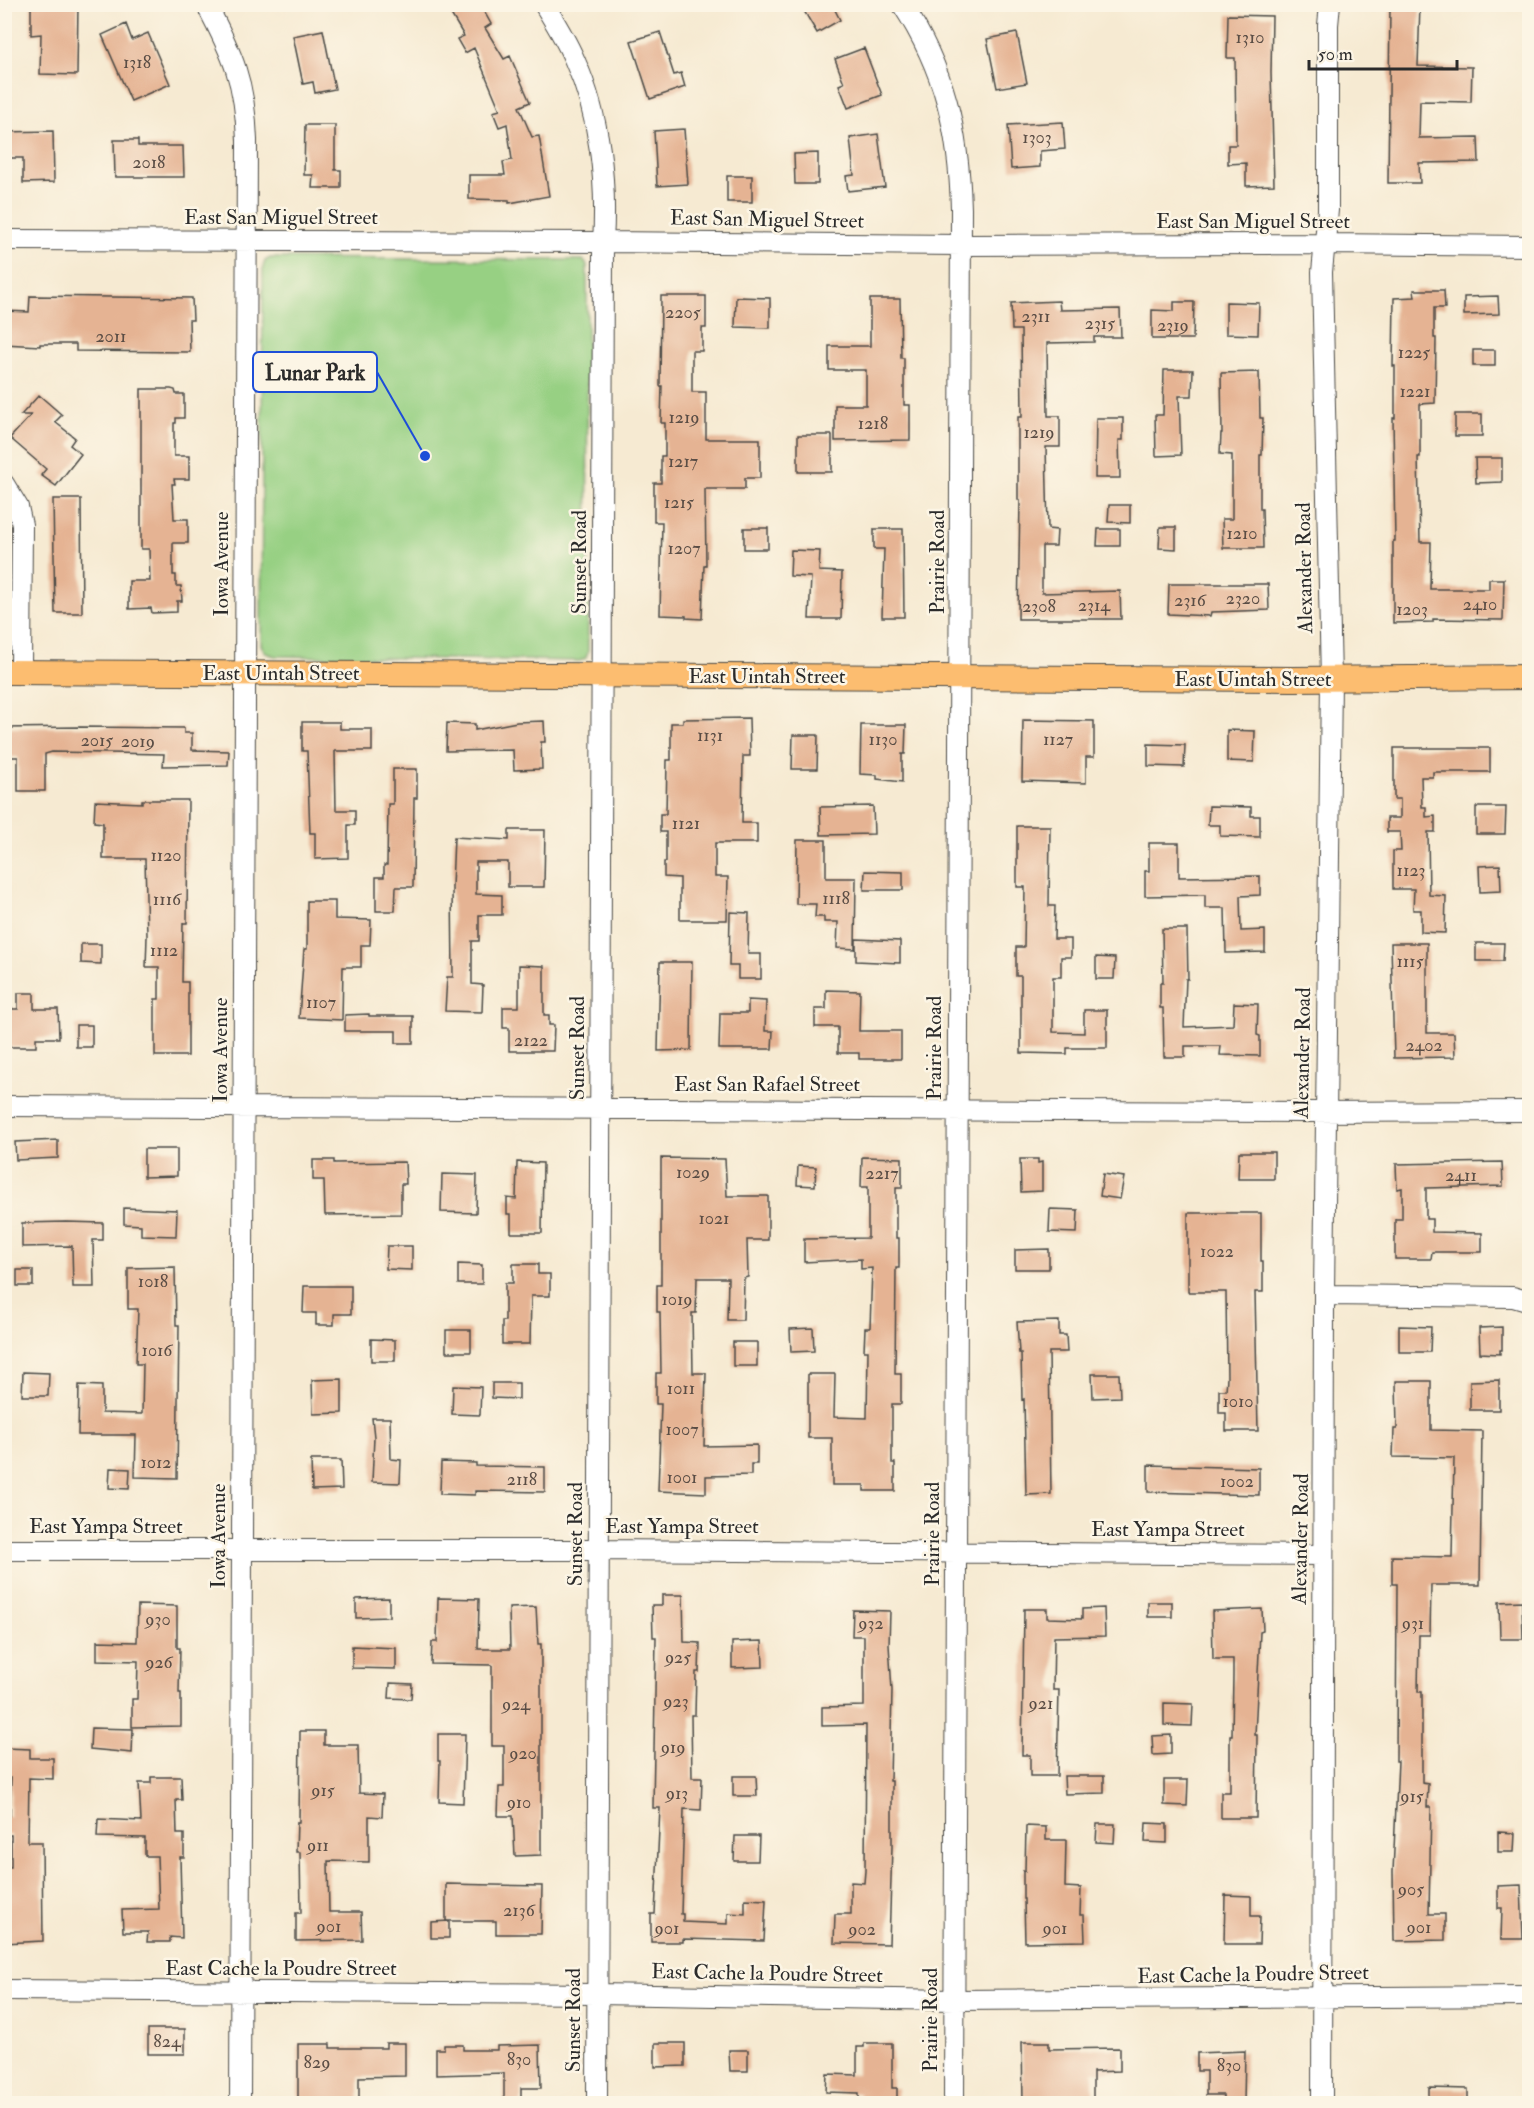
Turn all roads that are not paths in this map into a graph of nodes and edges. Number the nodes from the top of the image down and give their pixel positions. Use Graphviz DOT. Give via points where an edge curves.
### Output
graph roads {
  1 [pos="206,4"];
  2 [pos="544,4"];
  3 [pos="902,4"];
  4 [pos="1330,4"];
  5 [pos="4,240"];
  6 [pos="246,240"];
  7 [pos="603,242"];
  8 [pos="1324,244"];
  9 [pos="962,245"];
  10 [pos="1530,246"];
  11 [pos="4,484"];
  12 [pos="13,672"];
  13 [pos="245,673"];
  14 [pos="602,675"];
  15 [pos="1530,677"];
  16 [pos="960,678"];
  17 [pos="1331,679"];
  18 [pos="4,1106"];
  19 [pos="244,1107"];
  20 [pos="601,1107"];
  21 [pos="958,1110"];
  22 [pos="1530,1111"];
  23 [pos="1326,1112"];
  24 [pos="1324,1295"];
  25 [pos="1530,1302"];
  26 [pos="242,1549"];
  27 [pos="4,1550"];
  28 [pos="598,1550"];
  29 [pos="956,1552"];
  30 [pos="1323,1555"];
  31 [pos="4,1990"];
  32 [pos="240,1991"];
  33 [pos="597,1994"];
  34 [pos="1530,1996"];
  35 [pos="1322,1998"];
  36 [pos="955,2000"];
  37 [pos="240,2103"];
  38 [pos="597,2103"];
  39 [pos="954,2103"];
  40 [pos="1322,2103"];
  1 -- 6 [label="street, Iowa Avenue" via="231,51 246,109"];
  2 -- 7 [label="street, Sunset Road" via="576,62 595,125 605,214"];
  3 -- 9 [label="street, Prairie Road" via="941,80 950,111 961,179"];
  4 -- 8 [label="street, Alexander Road" via="1328,210"];
  5 -- 6 [label="street, East San Miguel Street"];
  6 -- 7 [label="street, East San Miguel Street"];
  6 -- 13 [label="street, Iowa Avenue"];
  7 -- 9 [label="street, East San Miguel Street"];
  7 -- 14 [label="street, Sunset Road"];
  8 -- 9 [label="street, East San Miguel Street"];
  8 -- 10 [label="street, East San Miguel Street"];
  8 -- 17 [label="street, Alexander Road"];
  9 -- 16 [label="street, Prairie Road"];
  11 -- 12 [label="street" via="18,507 22,525"];
  12 -- 13 [label="main road, East Uintah Street"];
  13 -- 14 [label="main road, East Uintah Street"];
  13 -- 19 [label="street, Iowa Avenue"];
  14 -- 16 [label="main road, East Uintah Street"];
  14 -- 20 [label="street, Sunset Road"];
  15 -- 17 [label="main road, East Uintah Street"];
  16 -- 17 [label="main road, East Uintah Street"];
  16 -- 21 [label="street, Prairie Road"];
  17 -- 23 [label="street, Alexander Road"];
  18 -- 19 [label="street, East San Rafael Street"];
  19 -- 20 [label="street, East San Rafael Street"];
  19 -- 26 [label="street, Iowa Avenue"];
  20 -- 21 [label="street, East San Rafael Street"];
  20 -- 28 [label="street, Sunset Road"];
  21 -- 23 [label="street, East San Rafael Street"];
  21 -- 29 [label="street, Prairie Road"];
  22 -- 23 [label="street, East San Rafael Street"];
  23 -- 24 [label="street, Alexander Road"];
  24 -- 25 [label="street" via="1512,1298"];
  24 -- 30 [label="street, Alexander Road"];
  26 -- 27 [label="street, East Yampa Street"];
  26 -- 28 [label="street, East Yampa Street"];
  26 -- 32 [label="street, Iowa Avenue"];
  28 -- 29 [label="street, East Yampa Street"];
  28 -- 33 [label="street, Sunset Road"];
  29 -- 30 [label="street, East Yampa Street"];
  29 -- 36 [label="street, Prairie Road"];
  30 -- 35 [label="street, Alexander Road"];
  31 -- 32 [label="street, East Cache la Poudre Street"];
  32 -- 33 [label="street, East Cache la Poudre Street"];
  32 -- 37 [label="street, Iowa Avenue"];
  33 -- 36 [label="street, East Cache la Poudre Street"];
  33 -- 38 [label="street, Sunset Road"];
  34 -- 35 [label="street, East Cache la Poudre Street"];
  35 -- 36 [label="street, East Cache la Poudre Street"];
  35 -- 40 [label="street, Alexander Road"];
  36 -- 39 [label="street, Prairie Road"];
}
